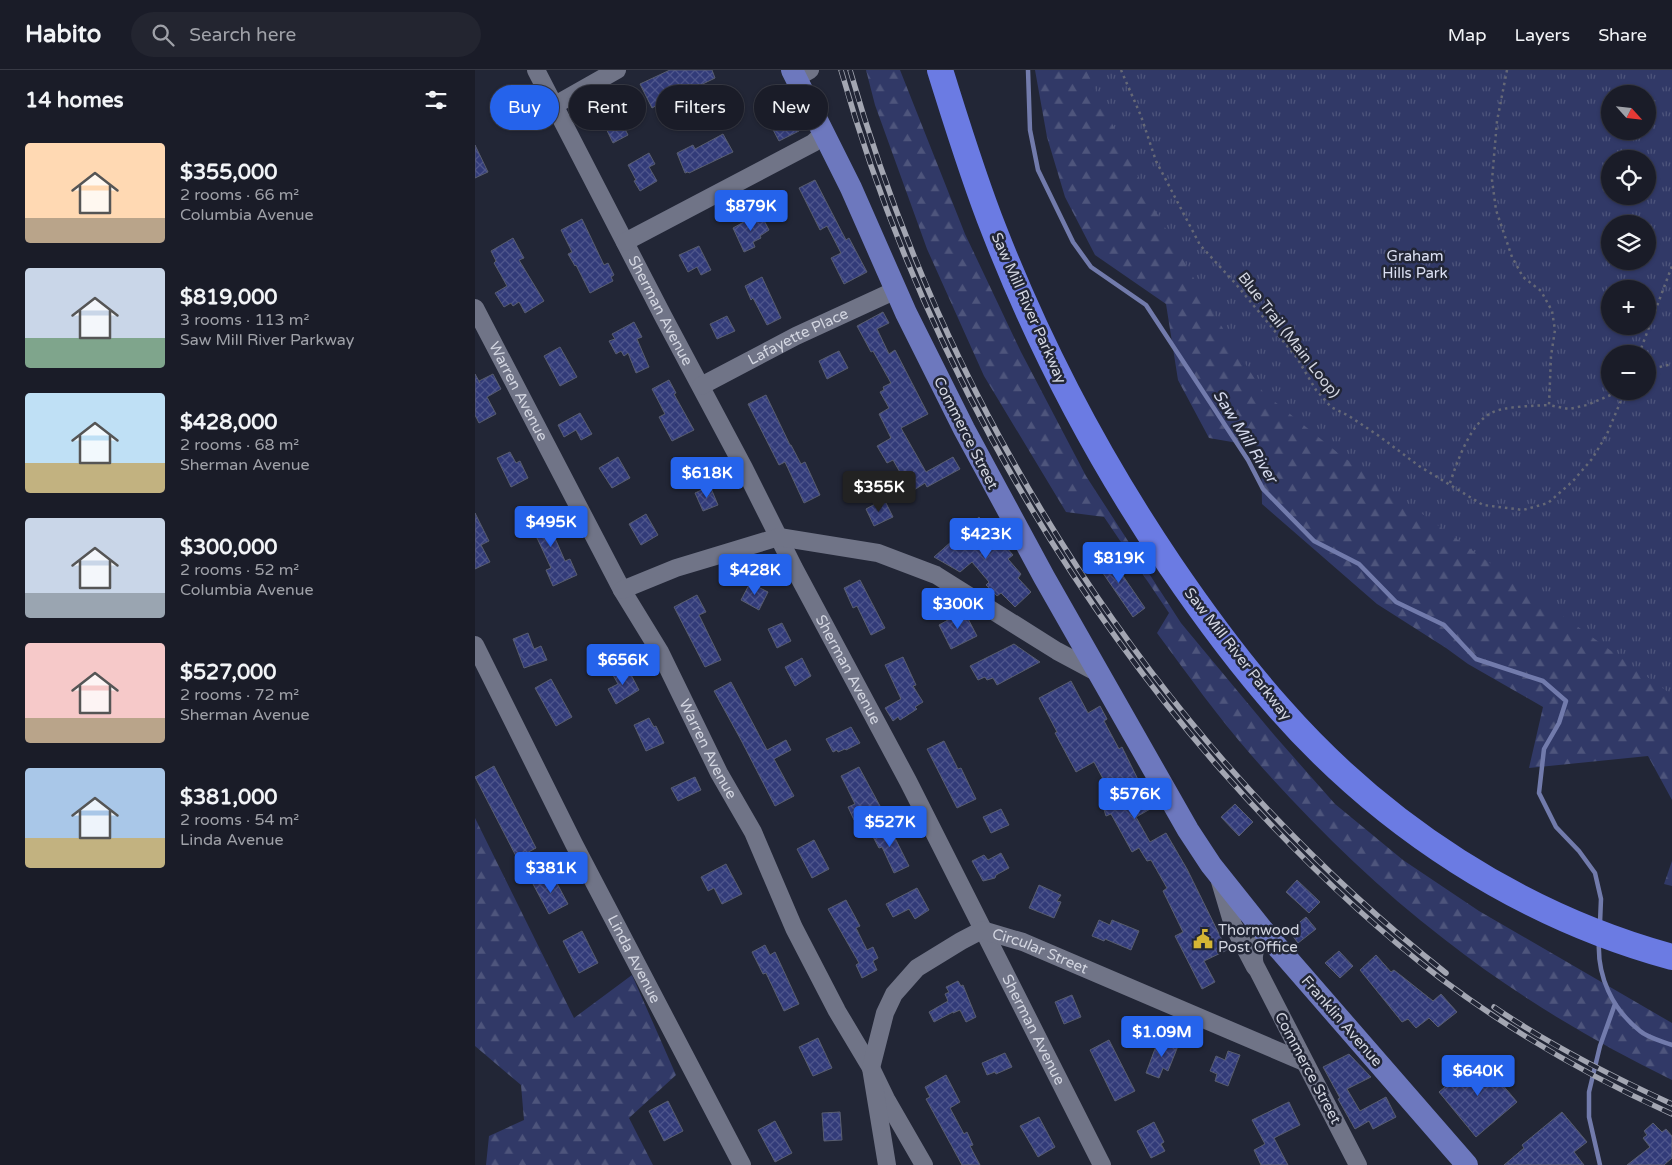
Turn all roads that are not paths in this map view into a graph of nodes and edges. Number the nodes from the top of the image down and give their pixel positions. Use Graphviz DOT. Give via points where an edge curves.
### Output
graph roads {
  1 [pos="536,70"];
  2 [pos="617,70"];
  3 [pos="940,70"];
  4 [pos="957,70"];
  5 [pos="799,73"];
  6 [pos="544,85"];
  7 [pos="559,103"];
  8 [pos="559,113"];
  9 [pos="824,133"];
  10 [pos="625,242"];
  11 [pos="895,290"];
  12 [pos="477,317"];
  13 [pos="701,386"];
  14 [pos="779,537"];
  15 [pos="622,590"];
  16 [pos="475,645"];
  17 [pos="1100,674"];
  18 [pos="1219,875"];
  19 [pos="1577,915"];
  20 [pos="982,930"];
  21 [pos="1619,931"];
  22 [pos="1266,934"];
  23 [pos="1672,940"];
  24 [pos="1672,957"];
  25 [pos="1257,972"];
  26 [pos="1305,1062"];
  27 [pos="871,1068"];
  28 [pos="742,1165"];
  29 [pos="887,1165"];
  30 [pos="924,1165"];
  31 [pos="1101,1165"];
  32 [pos="1358,1165"];
  33 [pos="1467,1165"];
  1 -- 6 [label="street, Sherman Avenue"];
  2 -- 7 [label="street"];
  3 -- 19 [label="highway, Saw Mill River Parkway" via="966,154 996,234 1058,375 1129,502 1216,630 1298,729 1372,799 1463,864 1523,898"];
  4 -- 19 [label="highway, Saw Mill River Parkway" via="1005,214 1062,347 1144,497 1226,616 1313,722 1381,786 1472,851"];
  5 -- 9 [label="main road, Commerce Street"];
  8 -- 10 [label="street, Sherman Avenue"];
  9 -- 10 [label="street" via="813,143"];
  9 -- 11 [label="main road, Commerce Street"];
  10 -- 13 [label="street, Sherman Avenue"];
  11 -- 13 [label="street, Lafayette Place" via="796,336"];
  11 -- 17 [label="main road, Commerce Street" via="1004,507"];
  12 -- 15 [label="street, Warren Avenue"];
  13 -- 14 [label="street, Sherman Avenue"];
  14 -- 15 [label="street" via="676,568"];
  14 -- 17 [label="street" via="877,553 936,576"];
  14 -- 20 [label="street, Sherman Avenue" via="908,781"];
  15 -- 27 [label="street, Warren Avenue" via="660,652 719,772 753,832 794,928"];
  16 -- 28 [label="street, Linda Avenue" via="574,844"];
  17 -- 18 [label="main road, Commerce Street" via="1188,830"];
  18 -- 22 [label="main road, Franklin Avenue"];
  18 -- 25 [label="street, Commerce Street" via="1233,925"];
  19 -- 21 [label="highway, Saw Mill River Parkway"];
  20 -- 26 [label="street, Circular Street" via="1023,942"];
  20 -- 27 [label="street, Circular Street" via="917,968 894,994 885,1013"];
  20 -- 31 [label="street, Sherman Avenue"];
  21 -- 23 [label="highway, Saw Mill River Parkway"];
  21 -- 24 [label="highway, Saw Mill River Parkway"];
  22 -- 25 [label="street, Commerce Street" via="1253,955"];
  22 -- 33 [label="main road, Franklin Avenue"];
  25 -- 26 [label="street, Commerce Street"];
  26 -- 32 [label="street, Commerce Street"];
  27 -- 29 [label="street, Circular Street"];
  27 -- 30 [label="street, Warren Avenue"];
}
